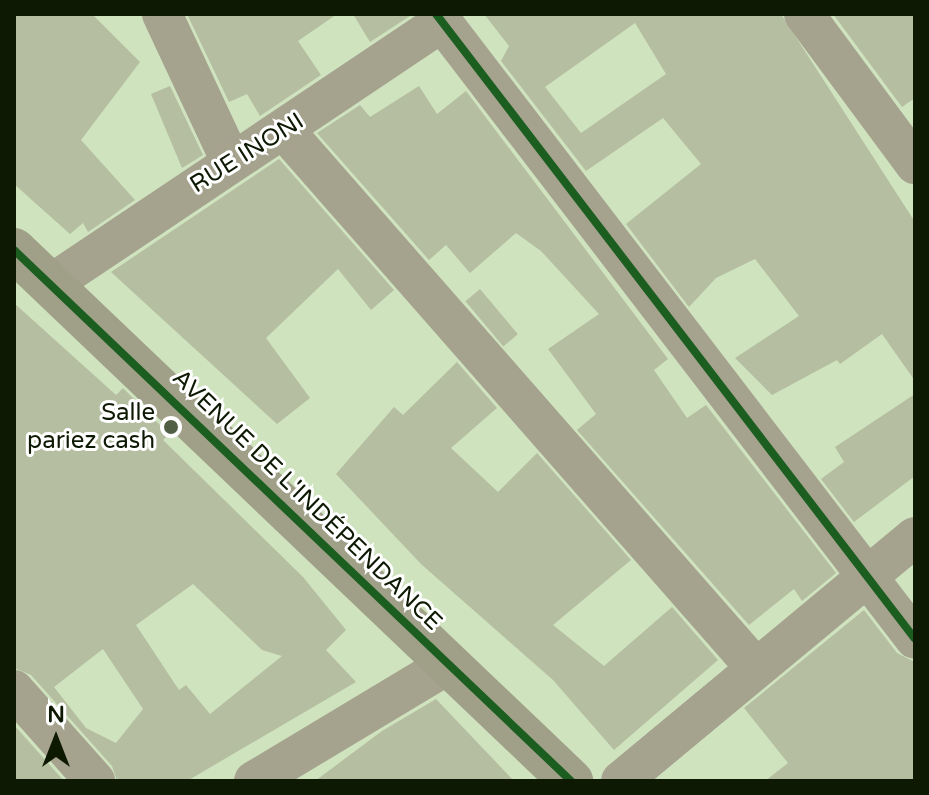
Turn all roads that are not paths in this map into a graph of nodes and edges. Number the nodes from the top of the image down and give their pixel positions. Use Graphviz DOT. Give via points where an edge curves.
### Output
graph roads {
  1 [pos="162,14"];
  2 [pos="804,14"];
  3 [pos="439,18"];
  4 [pos="284,130"];
  5 [pos="231,161"];
  6 [pos="915,164"];
  7 [pos="14,250"];
  8 [pos="51,284"];
  9 [pos="915,537"];
  10 [pos="862,574"];
  11 [pos="915,639"];
  12 [pos="449,664"];
  13 [pos="754,666"];
  14 [pos="14,690"];
  15 [pos="258,780"];
  16 [pos="95,781"];
  17 [pos="571,781"];
  18 [pos="621,781"];
  1 -- 5 [label="street"];
  2 -- 6 [label="street"];
  3 -- 4 [label="street, RUE INONI"];
  3 -- 10 [label="street"];
  4 -- 5 [label="street, RUE INONI"];
  4 -- 13 [label="street"];
  5 -- 8 [label="street, RUE INONI"];
  7 -- 8 [label="street, AVENUE DE L'INDÉPENDANCE"];
  8 -- 12 [label="street, AVENUE DE L'INDÉPENDANCE"];
  9 -- 10 [label="street"];
  10 -- 11 [label="street"];
  10 -- 13 [label="street"];
  12 -- 15 [label="street"];
  12 -- 17 [label="street, AVENUE DE L'INDÉPENDANCE"];
  13 -- 18 [label="street"];
  14 -- 16 [label="street"];
}
